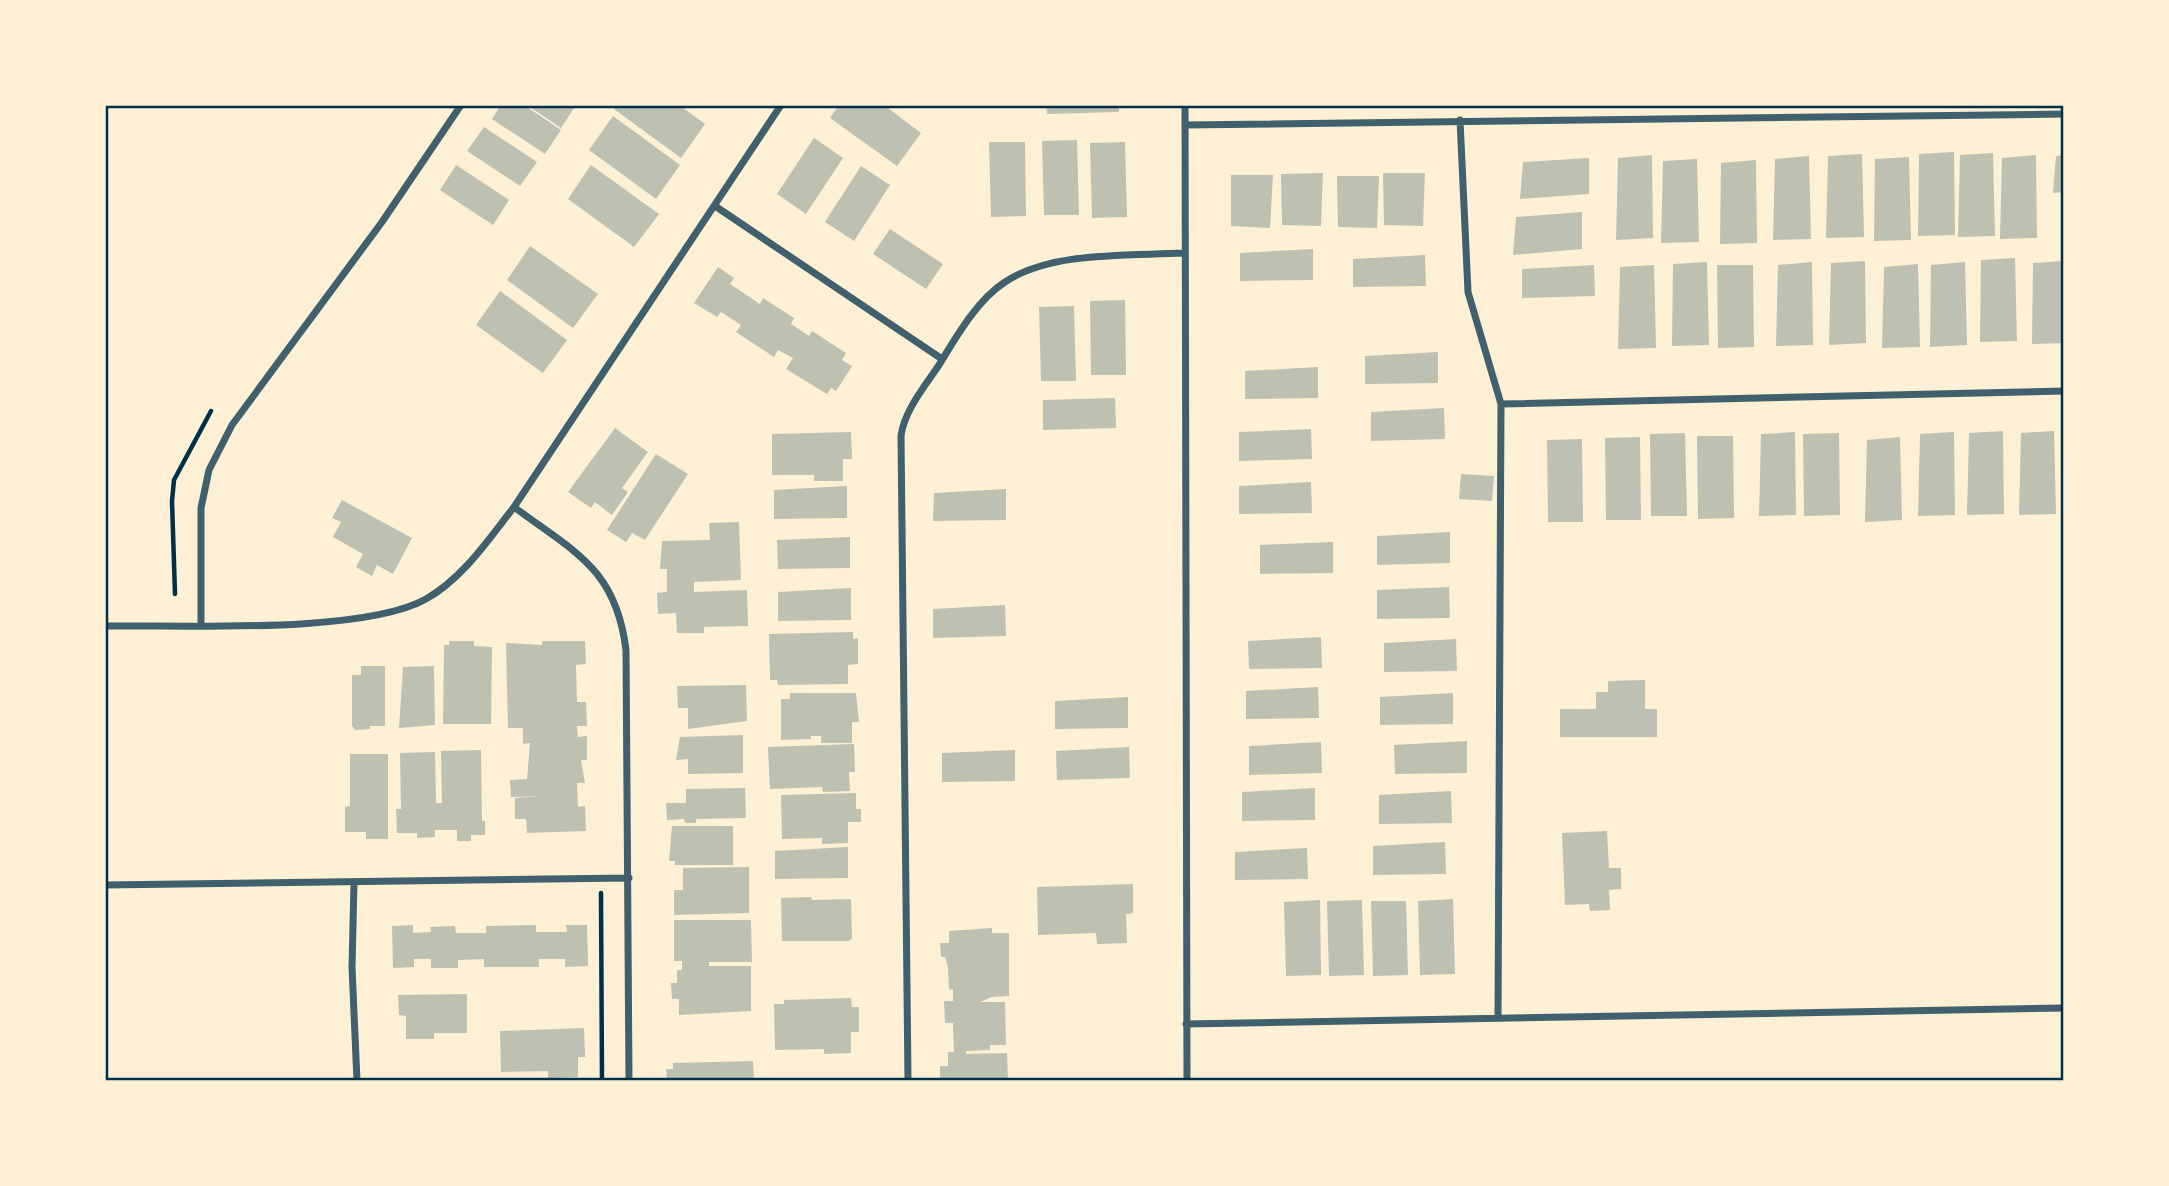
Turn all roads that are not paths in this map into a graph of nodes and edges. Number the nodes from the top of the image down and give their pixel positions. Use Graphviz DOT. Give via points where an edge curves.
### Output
graph roads {
  1 [pos="461,105"];
  2 [pos="781,105"];
  3 [pos="1185,105"];
  4 [pos="2064,114"];
  5 [pos="1460,120"];
  6 [pos="1185,125"];
  7 [pos="715,206"];
  8 [pos="1183,253"];
  9 [pos="942,359"];
  10 [pos="2064,391"];
  11 [pos="1500,404"];
  12 [pos="514,508"];
  13 [pos="201,625"];
  14 [pos="105,626"];
  15 [pos="629,878"];
  16 [pos="354,883"];
  17 [pos="105,885"];
  18 [pos="2064,1009"];
  19 [pos="1499,1017"];
  20 [pos="1186,1024"];
  21 [pos="357,1081"];
  22 [pos="629,1081"];
  23 [pos="908,1081"];
  24 [pos="1186,1081"];
  1 -- 13 [label="street" via="382,222 232,425 209,470 201,508"];
  2 -- 7 [label="street"];
  3 -- 6 [label="street"];
  4 -- 5 [label="street"];
  5 -- 6 [label="street"];
  5 -- 11 [label="street" via="1468,292"];
  6 -- 8 [label="street"];
  7 -- 9 [label="street"];
  7 -- 12 [label="street"];
  8 -- 9 [label="street" via="1063,261 1023,271 985,300"];
  8 -- 20 [label="street"];
  9 -- 23 [label="street" via="904,422 901,436"];
  10 -- 11 [label="street"];
  11 -- 19 [label="street"];
  12 -- 13 [label="street" via="470,564 426,599 357,617"];
  12 -- 15 [label="street" via="590,563 622,618"];
  13 -- 14 [label="street"];
  15 -- 16 [label="street"];
  15 -- 22 [label="street"];
  16 -- 17 [label="street"];
  16 -- 21 [label="street"];
  18 -- 19 [label="street"];
  19 -- 20 [label="street"];
  20 -- 24 [label="street"];
}
